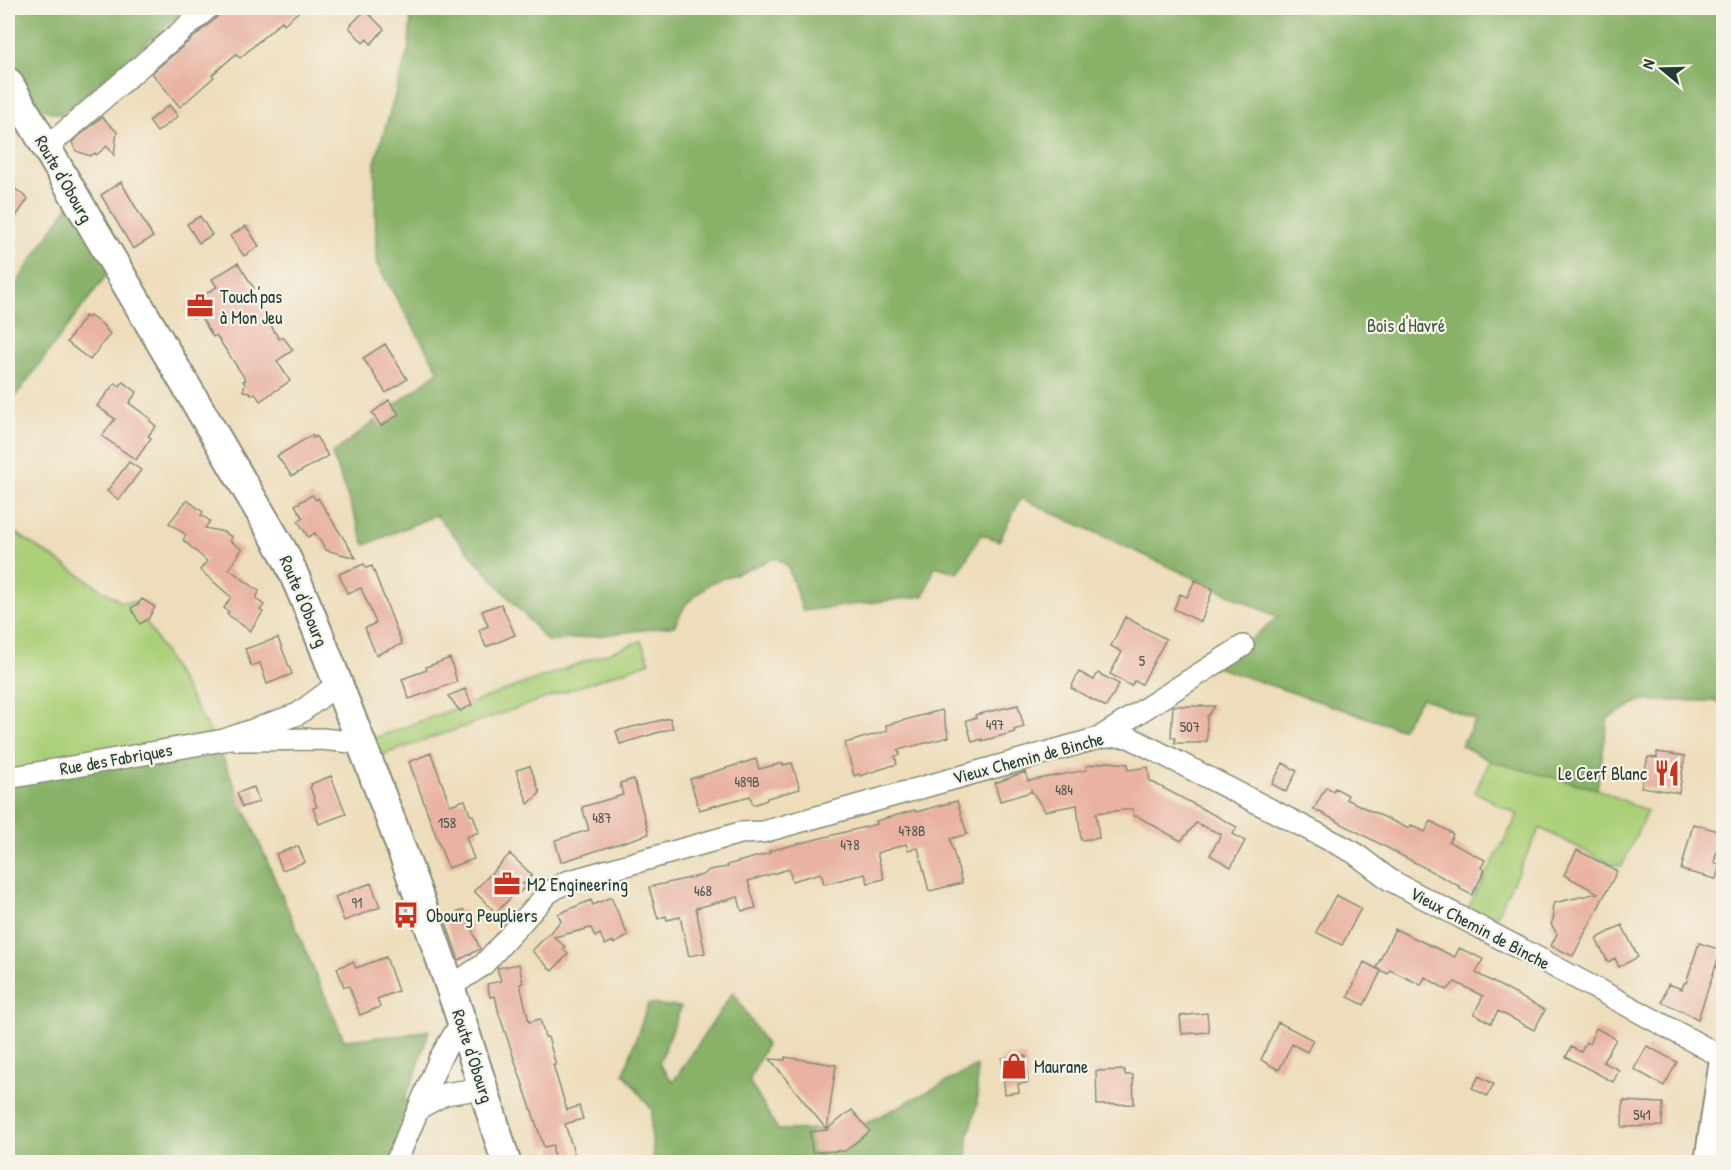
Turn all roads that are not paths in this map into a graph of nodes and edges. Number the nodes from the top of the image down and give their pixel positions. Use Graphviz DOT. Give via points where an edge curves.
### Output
graph roads {
  1 [pos="208,8"];
  2 [pos="8,82"];
  3 [pos="46,148"];
  4 [pos="1243,646"];
  5 [pos="338,684"];
  6 [pos="1099,738"];
  7 [pos="224,740"];
  8 [pos="361,743"];
  9 [pos="8,778"];
  10 [pos="450,987"];
  11 [pos="462,1021"];
  12 [pos="1724,1059"];
  13 [pos="484,1088"];
  14 [pos="421,1107"];
  15 [pos="396,1162"];
  16 [pos="506,1162"];
  17 [pos="1709,1162"];
  1 -- 3 [label="street"];
  2 -- 3 [label="main road, Route d'Obourg"];
  3 -- 5 [label="main road, Route d'Obourg" via="284,553 308,603"];
  4 -- 6 [label="street"];
  5 -- 7 [label="street, Rue des Fabriques" via="298,714"];
  5 -- 8 [label="main road, Route d'Obourg"];
  6 -- 10 [label="street, Vieux Chemin de Binche" via="763,832 740,833 566,882 549,893 483,965"];
  6 -- 12 [label="street, Vieux Chemin de Binche" via="1129,737 1353,852 1390,880"];
  7 -- 8 [label="street, Rue des Fabriques" via="321,739"];
  7 -- 9 [label="street, Rue des Fabriques"];
  8 -- 10 [label="main road, Route d'Obourg"];
  10 -- 11 [label="main road, Route d'Obourg"];
  11 -- 13 [label="main road, Route d'Obourg"];
  11 -- 14 [label="street" via="440,1058"];
  12 -- 17 [label="main road"];
  13 -- 14 [label="street" via="445,1094"];
  13 -- 16 [label="main road, Route d'Obourg"];
  14 -- 15 [label="street"];
}
